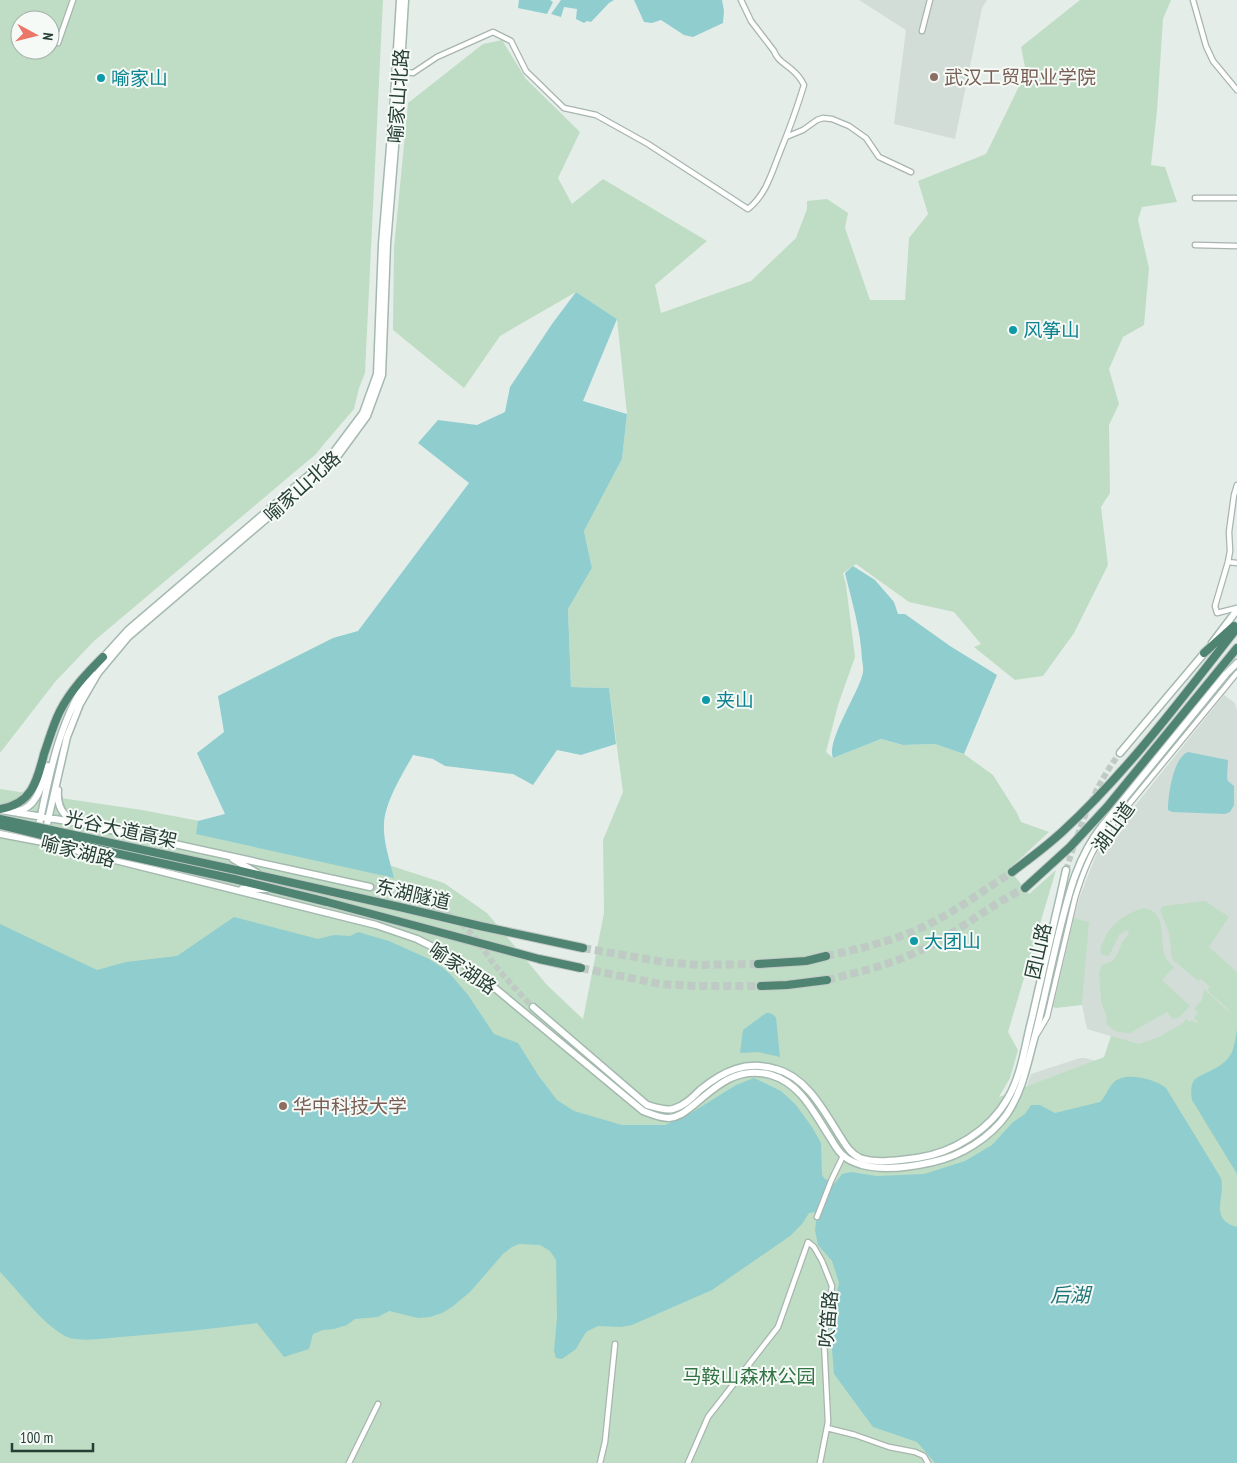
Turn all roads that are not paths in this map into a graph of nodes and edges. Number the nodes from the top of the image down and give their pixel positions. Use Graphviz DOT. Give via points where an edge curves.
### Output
graph roads {
  1 [pos="73,0"];
  2 [pos="400,0"];
  3 [pos="405,0"];
  4 [pos="741,0"];
  5 [pos="930,0"];
  6 [pos="1193,0"];
  7 [pos="922,31"];
  8 [pos="60,37"];
  9 [pos="400,71"];
  10 [pos="1237,90"];
  11 [pos="786,137"];
  12 [pos="911,172"];
  13 [pos="1195,198"];
  14 [pos="1237,198"];
  15 [pos="1195,245"];
  16 [pos="1237,246"];
  17 [pos="1237,485"];
  18 [pos="1228,562"];
  19 [pos="1237,563"];
  20 [pos="1237,609"];
  21 [pos="1237,624"];
  22 [pos="1237,628"];
  23 [pos="1237,648"];
  24 [pos="1204,653"];
  25 [pos="1234,654"];
  26 [pos="103,657"];
  27 [pos="1237,663"];
  28 [pos="1237,673"];
  29 [pos="59,750"];
  30 [pos="1120,753"];
  31 [pos="0,809"];
  32 [pos="9,811"];
  33 [pos="41,816"];
  34 [pos="48,818"];
  35 [pos="0,819"];
  36 [pos="79,823"];
  37 [pos="0,825"];
  38 [pos="0,834"];
  39 [pos="35,841"];
  40 [pos="43,842"];
  41 [pos="229,856"];
  42 [pos="236,870"];
  43 [pos="1066,870"];
  44 [pos="1012,872"];
  45 [pos="262,876"];
  46 [pos="370,887"];
  47 [pos="1025,888"];
  48 [pos="230,889"];
  49 [pos="275,890"];
  50 [pos="583,948"];
  51 [pos="826,956"];
  52 [pos="758,964"];
  53 [pos="581,968"];
  54 [pos="827,980"];
  55 [pos="761,986"];
  56 [pos="533,1007"];
  57 [pos="1035,1038"];
  58 [pos="843,1156"];
  59 [pos="817,1217"];
  60 [pos="615,1344"];
  61 [pos="378,1404"];
  62 [pos="827,1428"];
  63 [pos="349,1463"];
  64 [pos="600,1463"];
  65 [pos="688,1463"];
  66 [pos="820,1463"];
  67 [pos="928,1463"];
  1 -- 8 [label="street"];
  2 -- 26 [label="main road, 喻家山北路" via="382,244 377,374 363,413 330,457 128,630"];
  3 -- 9 [label="main road, 喻家山北路"];
  4 -- 11 [label="street" via="751,21 776,55 804,85"];
  5 -- 7 [label="street"];
  6 -- 10 [label="street" via="1212,61"];
  9 -- 11 [label="street" via="413,73 437,57 493,32 511,41 526,71 564,108 596,115 648,144 748,209 765,189"];
  9 -- 29 [label="main road, 喻家山北路" via="387,244 382,375 367,416 334,461 128,637 88,689"];
  11 -- 12 [label="street" via="817,120 832,119 866,138 879,157"];
  13 -- 14 [label="street"];
  15 -- 16 [label="street"];
  17 -- 18 [label="street"];
  18 -- 19 [label="street"];
  18 -- 20 [label="street" via="1217,613"];
  20 -- 24 [label="main road"];
  21 -- 24 [label="highway"];
  22 -- 44 [label="highway" via="1096,799 1062,833"];
  23 -- 25 [label="highway"];
  24 -- 30 [label="main road"];
  25 -- 47 [label="highway" via="1107,807"];
  26 -- 29 [label="main road, 喻家山北路" via="76,698"];
  26 -- 31 [label="highway" via="65,700 52,729 34,787 23,801"];
  27 -- 57 [label="main road, 团山路" via="1088,846 1069,891"];
  28 -- 57 [label="street, 湖山道" via="1095,848 1075,898 1047,1018"];
  29 -- 32 [label="main road" via="34,801 20,811"];
  29 -- 33 [label="main road, 喻家山北路"];
  29 -- 34 [label="main road, 喻家山北路"];
  29 -- 36 [label="main road" via="62,769 58,804 64,816"];
  31 -- 32 [label="main road, 喻家湖路"];
  32 -- 33 [label="main road, 喻家湖路"];
  33 -- 34 [label="main road, 喻家湖路"];
  33 -- 39 [label="main road, 喻家山北路"];
  34 -- 36 [label="main road, 喻家湖路"];
  34 -- 40 [label="main road, 喻家山北路"];
  35 -- 42 [label="highway, 光谷大道高架, bridge"];
  36 -- 41 [label="main road, 喻家湖路"];
  37 -- 49 [label="highway, 光谷大道高架, bridge"];
  38 -- 39 [label="main road, 喻家湖路"];
  39 -- 40 [label="main road, 喻家湖路"];
  40 -- 48 [label="main road, 喻家湖路"];
  41 -- 45 [label="main road"];
  41 -- 46 [label="main road, 喻家湖路"];
  42 -- 45 [label="highway, 东湖隧道"];
  43 -- 56 [label="main road, 团山路" via="1018,1074 1009,1097 983,1128 946,1150 928,1156 897,1160 858,1156 847,1147 809,1092 788,1074 769,1067 736,1068 711,1081 684,1105 671,1110 647,1105"];
  45 -- 50 [label="highway, 东湖隧道"];
  48 -- 49 [label="main road"];
  48 -- 58 [label="main road, 喻家湖路" via="376,925 417,939 453,957 643,1111 656,1116 682,1115 718,1086 739,1074 776,1076 802,1094"];
  49 -- 53 [label="highway, 东湖隧道, bridge"];
  51 -- 52 [label="highway" via="806,961"];
  54 -- 55 [label="highway"];
  57 -- 58 [label="main road, 团山路" via="1023,1080 1007,1114 990,1132 965,1150 941,1160 894,1167 865,1166"];
  58 -- 59 [label="street"];
  60 -- 64 [label="street"];
  61 -- 63 [label="street"];
  62 -- 65 [label="street, 吹笛路" via="824,1340 832,1286 822,1261 808,1242 778,1327 708,1417"];
  62 -- 66 [label="street, 吹笛路"];
  62 -- 67 [label="street" via="889,1448 915,1452 924,1456"];
}
